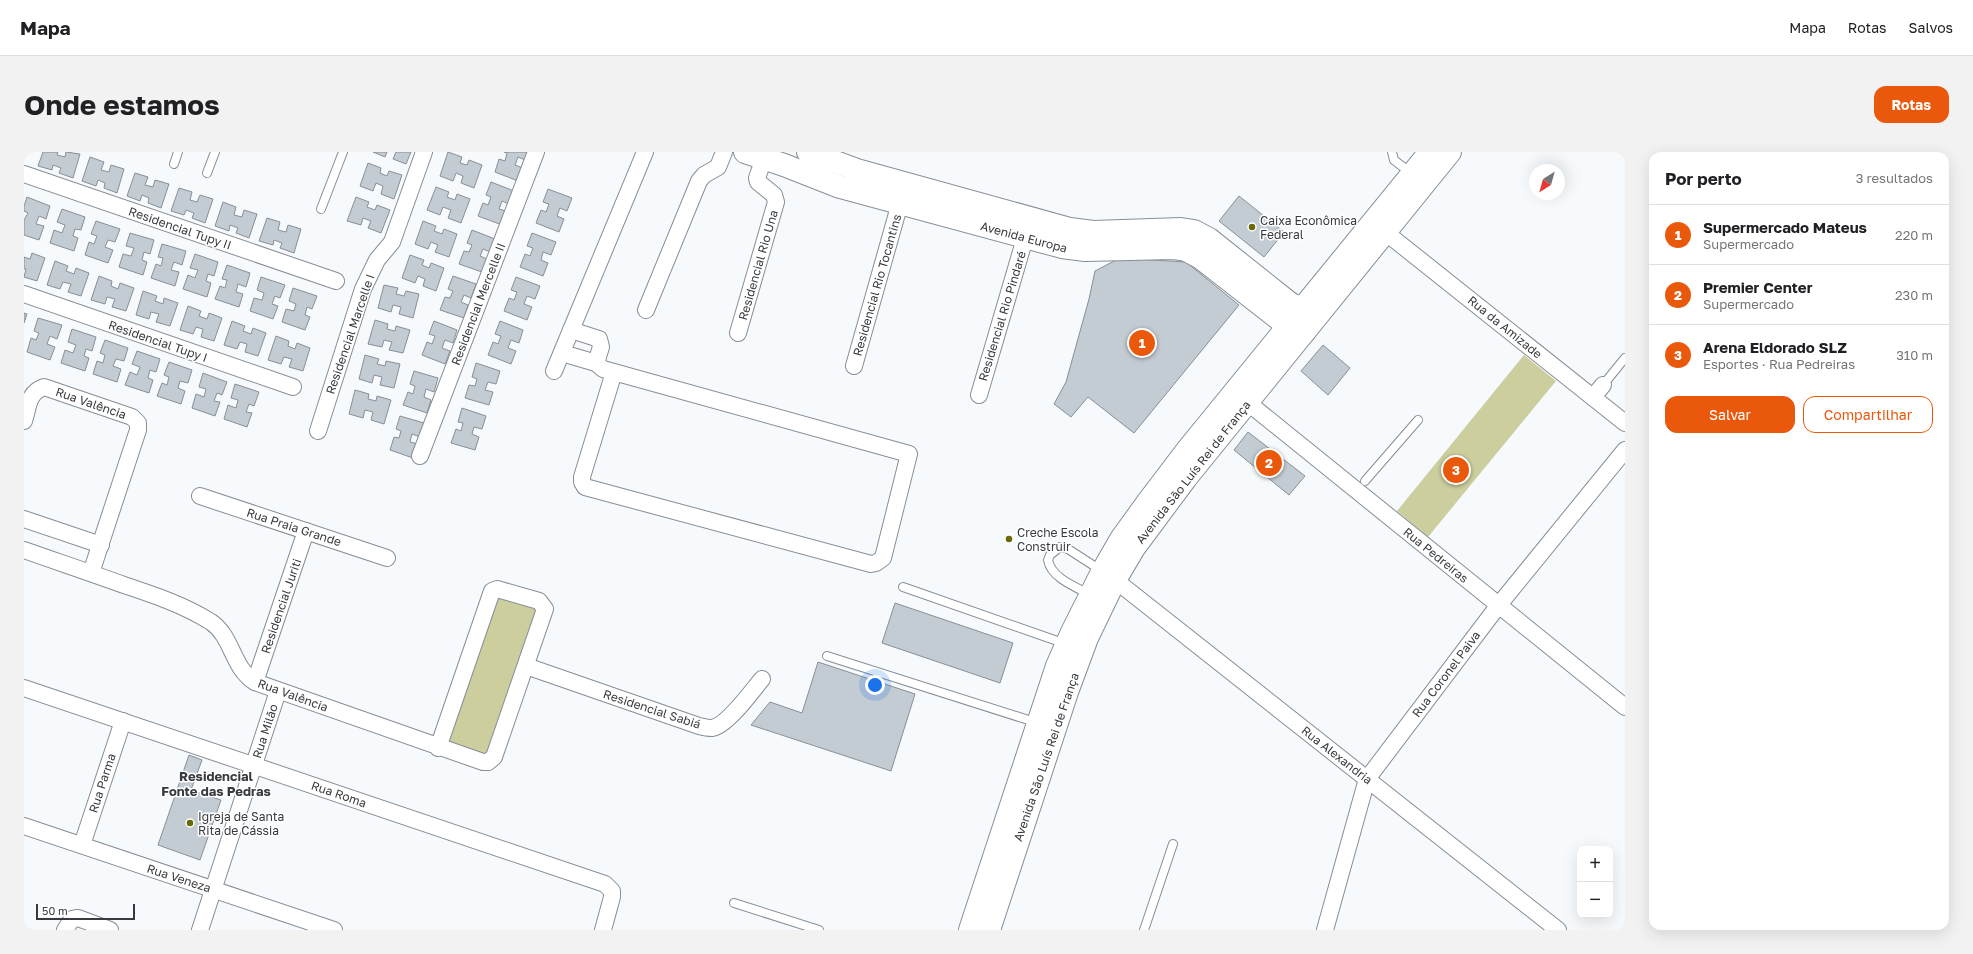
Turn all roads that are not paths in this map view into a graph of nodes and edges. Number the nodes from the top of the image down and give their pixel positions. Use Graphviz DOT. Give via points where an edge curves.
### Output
graph roads {
  1 [pos="178,152"];
  2 [pos="215,152"];
  3 [pos="343,152"];
  4 [pos="424,152"];
  5 [pos="536,152"];
  6 [pos="644,152"];
  7 [pos="724,152"];
  8 [pos="808,152"];
  9 [pos="1392,152"];
  10 [pos="1430,152"];
  11 [pos="1450,152"];
  12 [pos="754,155"];
  13 [pos="174,164"];
  14 [pos="24,174"];
  15 [pos="207,174"];
  16 [pos="1412,174"];
  17 [pos="900,203"];
  18 [pos="321,209"];
  19 [pos="1385,232"];
  20 [pos="1025,238"];
  21 [pos="1148,239"];
  22 [pos="336,281"];
  23 [pos="24,294"];
  24 [pos="1303,307"];
  25 [pos="646,310"];
  26 [pos="1297,329"];
  27 [pos="571,330"];
  28 [pos="738,333"];
  29 [pos="562,353"];
  30 [pos="1625,358"];
  31 [pos="596,363"];
  32 [pos="854,366"];
  33 [pos="554,371"];
  34 [pos="614,372"];
  35 [pos="293,387"];
  36 [pos="1598,391"];
  37 [pos="979,395"];
  38 [pos="1247,402"];
  39 [pos="24,420"];
  40 [pos="1418,420"];
  41 [pos="1625,423"];
  42 [pos="318,430"];
  43 [pos="1625,450"];
  44 [pos="420,456"];
  45 [pos="1361,486"];
  46 [pos="200,496"];
  47 [pos="24,519"];
  48 [pos="306,531"];
  49 [pos="101,545"];
  50 [pos="24,550"];
  51 [pos="387,558"];
  52 [pos="91,574"];
  53 [pos="1109,576"];
  54 [pos="903,587"];
  55 [pos="1090,595"];
  56 [pos="1498,606"];
  57 [pos="1066,644"];
  58 [pos="827,656"];
  59 [pos="526,666"];
  60 [pos="762,679"];
  61 [pos="255,682"];
  62 [pos="24,688"];
  63 [pos="278,691"];
  64 [pos="1625,707"];
  65 [pos="123,721"];
  66 [pos="1039,723"];
  67 [pos="438,748"];
  68 [pos="254,765"];
  69 [pos="1367,779"];
  70 [pos="24,826"];
  71 [pos="1173,844"];
  72 [pos="82,846"];
  73 [pos="214,890"];
  74 [pos="734,903"];
  75 [pos="65,930"];
  76 [pos="110,930"];
  77 [pos="200,930"];
  78 [pos="334,930"];
  79 [pos="603,930"];
  80 [pos="819,930"];
  81 [pos="970,930"];
  82 [pos="989,930"];
  83 [pos="1144,930"];
  84 [pos="1325,930"];
  85 [pos="1558,930"];
  1 -- 13 [label="lane"];
  2 -- 15 [label="lane"];
  3 -- 18 [label="lane"];
  4 -- 42 [label="street, Residencial Marcelle I" via="392,242 377,260 363,289"];
  5 -- 44 [label="street, Residencial Mercelle II"];
  6 -- 27 [label="street"];
  7 -- 25 [label="street" via="718,167 699,181"];
  8 -- 21 [label="main road, Avenida Europa" via="857,170 1070,229"];
  9 -- 16 [label="lane" via="1394,160"];
  10 -- 16 [label="main road, Avenida São Luís Rei de França"];
  11 -- 19 [label="main road, Avenida São Luís Rei de França"];
  12 -- 17 [label="main road, Avenida Europa" via="831,184"];
  12 -- 28 [label="street, Residencial Rio Una" via="758,182 774,195 776,202"];
  14 -- 22 [label="street, Residencial Tupy II"];
  16 -- 24 [label="main road, Avenida São Luís Rei de França"];
  17 -- 20 [label="main road, Avenida Europa"];
  17 -- 32 [label="street, Residencial Rio Tocantins"];
  19 -- 26 [label="main road, Avenida São Luís Rei de França"];
  19 -- 36 [label="street, Rua da Amizade"];
  20 -- 21 [label="main road, Avenida Europa" via="1073,250"];
  20 -- 37 [label="street, Residencial Rio Pindaré"];
  21 -- 24 [label="main road, Avenida Europa" via="1181,229 1199,233 1292,305"];
  21 -- 26 [label="main road, Avenida Europa" via="1197,255"];
  23 -- 35 [label="street, Residencial Tupy I"];
  24 -- 26 [label="main road, Avenida São Luís Rei de França"];
  26 -- 38 [label="main road, Avenida São Luís Rei de França"];
  26 -- 53 [label="main road, Avenida São Luís Rei de França" via="1160,486 1121,539"];
  27 -- 29 [label="street"];
  27 -- 31 [label="street" via="599,339 601,347"];
  29 -- 31 [label="street"];
  29 -- 33 [label="street"];
  30 -- 36 [label="lane"];
  31 -- 34 [label="street" via="602,369"];
  34 -- 34 [label="street" via="909,454 883,558 870,564 585,487 582,477"];
  36 -- 41 [label="street, Rua da Amizade"];
  38 -- 45 [label="street, Rua Pedreiras"];
  38 -- 53 [label="main road, Avenida São Luís Rei de França" via="1134,548"];
  39 -- 49 [label="street, Rua Valência" via="32,395 44,387 132,417 138,423"];
  40 -- 45 [label="lane"];
  43 -- 56 [label="street, Rua Coronel Paiva"];
  45 -- 56 [label="street, Rua Pedreiras"];
  46 -- 48 [label="street, Rua Praia Grande"];
  47 -- 49 [label="street"];
  48 -- 51 [label="street, Rua Praia Grande"];
  48 -- 61 [label="street, Residencial Juriti"];
  49 -- 52 [label="street"];
  50 -- 52 [label="street, Rua Valência"];
  52 -- 61 [label="street, Rua Valência" via="179,604 211,622 229,641 242,671"];
  53 -- 55 [label="main road, Avenida São Luís Rei de França"];
  53 -- 55 [label="lane" via="1068,549 1060,547 1050,555 1048,560 1052,570"];
  53 -- 69 [label="street, Rua Alexandria"];
  53 -- 82 [label="main road, Avenida São Luís Rei de França" via="1067,692"];
  54 -- 57 [label="lane"];
  55 -- 57 [label="main road, Avenida São Luís Rei de França"];
  56 -- 64 [label="street, Rua Pedreiras"];
  56 -- 69 [label="street, Rua Coronel Paiva"];
  57 -- 66 [label="main road, Avenida São Luís Rei de França"];
  58 -- 66 [label="lane"];
  59 -- 60 [label="street, Residencial Sabiá" via="699,726 712,728 729,716"];
  59 -- 67 [label="street, Rua Valência" via="494,757 488,762 478,761"];
  59 -- 67 [label="street" via="545,609 543,604 539,600 497,589 492,591"];
  61 -- 63 [label="street, Rua Valência"];
  62 -- 65 [label="street, Rua Roma"];
  63 -- 67 [label="street, Rua Valência"];
  63 -- 68 [label="street, Rua Milão"];
  65 -- 68 [label="street, Rua Roma"];
  65 -- 72 [label="street, Rua Parma"];
  66 -- 81 [label="main road, Avenida São Luís Rei de França"];
  68 -- 73 [label="street, Rua Milão"];
  68 -- 79 [label="street, Rua Roma" via="605,884 612,891 612,897"];
  69 -- 84 [label="street, Rua Coronel Paiva"];
  69 -- 85 [label="street, Rua Alexandria"];
  70 -- 72 [label="street, Rua Veneza"];
  71 -- 83 [label="lane"];
  72 -- 73 [label="street, Rua Veneza"];
  73 -- 77 [label="street, Rua Milão"];
  73 -- 78 [label="street, Rua Veneza"];
  74 -- 80 [label="lane"];
  75 -- 76 [label="street" via="72,919 78,918"];
}
